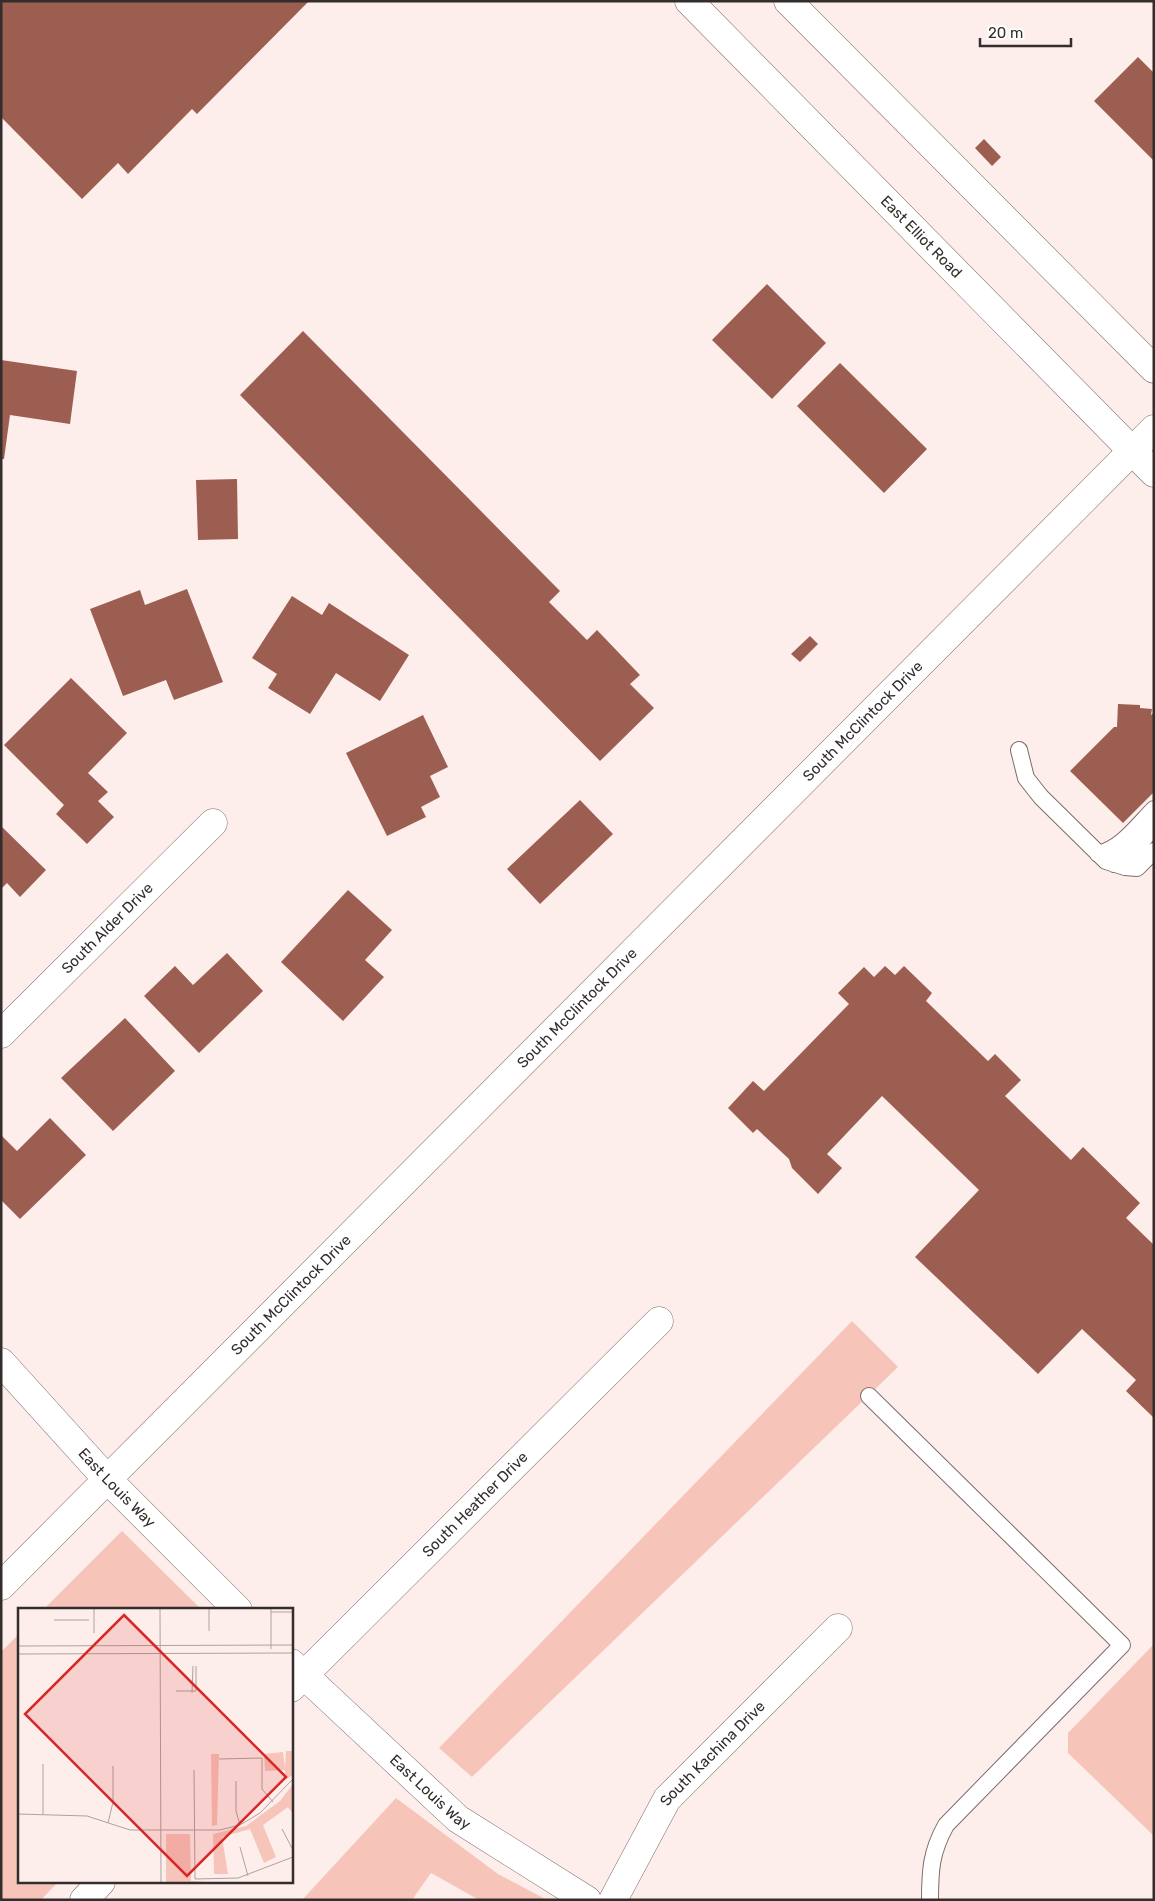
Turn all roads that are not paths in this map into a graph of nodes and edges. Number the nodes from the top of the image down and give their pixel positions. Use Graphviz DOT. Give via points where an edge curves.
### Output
graph roads {
  1 [pos="689,1"];
  2 [pos="788,1"];
  3 [pos="1154,369"];
  4 [pos="1154,429"];
  5 [pos="1132,451"];
  6 [pos="1154,473"];
  7 [pos="1019,750"];
  8 [pos="1154,809"];
  9 [pos="213,823"];
  10 [pos="1154,828"];
  11 [pos="1154,851"];
  12 [pos="1098,854"];
  13 [pos="1114,864"];
  14 [pos="1,1034"];
  15 [pos="659,1321"];
  16 [pos="1,1362"];
  17 [pos="869,1396"];
  18 [pos="107,1479"];
  19 [pos="1,1586"];
  20 [pos="236,1608"];
  21 [pos="838,1628"];
  22 [pos="295,1676"];
  23 [pos="99,1884"];
  24 [pos="84,1900"];
  25 [pos="587,1900"];
  26 [pos="613,1900"];
  27 [pos="930,1900"];
  1 -- 5 [label="main road, East Elliot Road"];
  2 -- 3 [label="main road"];
  4 -- 5 [label="main road, South McClintock Drive"];
  5 -- 6 [label="main road, East Elliot Road"];
  5 -- 18 [label="main road, South McClintock Drive"];
  7 -- 12 [label="lane" via="1026,778"];
  8 -- 12 [label="lane" via="1121,843"];
  9 -- 14 [label="main road, South Alder Drive"];
  10 -- 13 [label="lane" via="1127,856"];
  11 -- 13 [label="lane" via="1137,868"];
  12 -- 13 [label="lane"];
  15 -- 22 [label="main road, South Heather Drive"];
  16 -- 18 [label="main road, East Louis Way"];
  17 -- 27 [label="lane" via="1122,1645 946,1825 930,1866"];
  18 -- 19 [label="main road, South McClintock Drive"];
  18 -- 20 [label="main road, East Louis Way"];
  21 -- 26 [label="main road, South Kachina Drive" via="667,1799"];
  22 -- 25 [label="main road, East Louis Way" via="374,1739 458,1819"];
  23 -- 24 [label="main road"];
}
